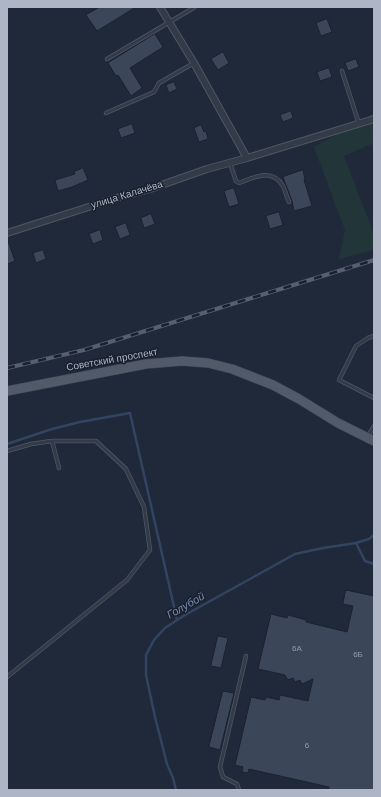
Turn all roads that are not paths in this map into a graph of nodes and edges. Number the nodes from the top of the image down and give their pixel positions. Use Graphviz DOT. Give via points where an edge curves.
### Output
graph roads {
  1 [pos="160,7"];
  2 [pos="195,7"];
  3 [pos="170,22"];
  4 [pos="107,59"];
  5 [pos="194,63"];
  6 [pos="342,71"];
  7 [pos="106,113"];
  8 [pos="374,119"];
  9 [pos="359,124"];
  10 [pos="247,158"];
  11 [pos="230,163"];
  12 [pos="288,202"];
  13 [pos="7,233"];
  14 [pos="374,336"];
  15 [pos="7,391"];
  16 [pos="374,398"];
  17 [pos="374,426"];
  18 [pos="372,440"];
  19 [pos="52,441"];
  20 [pos="7,451"];
  21 [pos="59,468"];
  22 [pos="246,656"];
  23 [pos="7,677"];
  24 [pos="239,790"];
  1 -- 3 [label="street"];
  2 -- 3 [label="lane"];
  3 -- 4 [label="lane"];
  3 -- 5 [label="street"];
  5 -- 7 [label="lane" via="159,83 154,92"];
  5 -- 10 [label="street"];
  6 -- 9 [label="lane"];
  8 -- 9 [label="street, улица Калачёва"];
  9 -- 10 [label="street, улица Калачёва"];
  10 -- 11 [label="street, улица Калачёва"];
  11 -- 12 [label="lane" via="239,183 265,175 273,176 284,188"];
  11 -- 13 [label="street, улица Калачёва"];
  14 -- 16 [label="lane" via="356,346 339,380"];
  15 -- 18 [label="main road, Советский проспект" via="146,364 182,360 208,363 232,369 273,385"];
  17 -- 18 [label="lane"];
  19 -- 20 [label="lane"];
  19 -- 21 [label="lane"];
  19 -- 23 [label="lane" via="96,441 126,469 144,507 150,550 127,580"];
  22 -- 24 [label="lane" via="220,768 224,777 237,784"];
}
